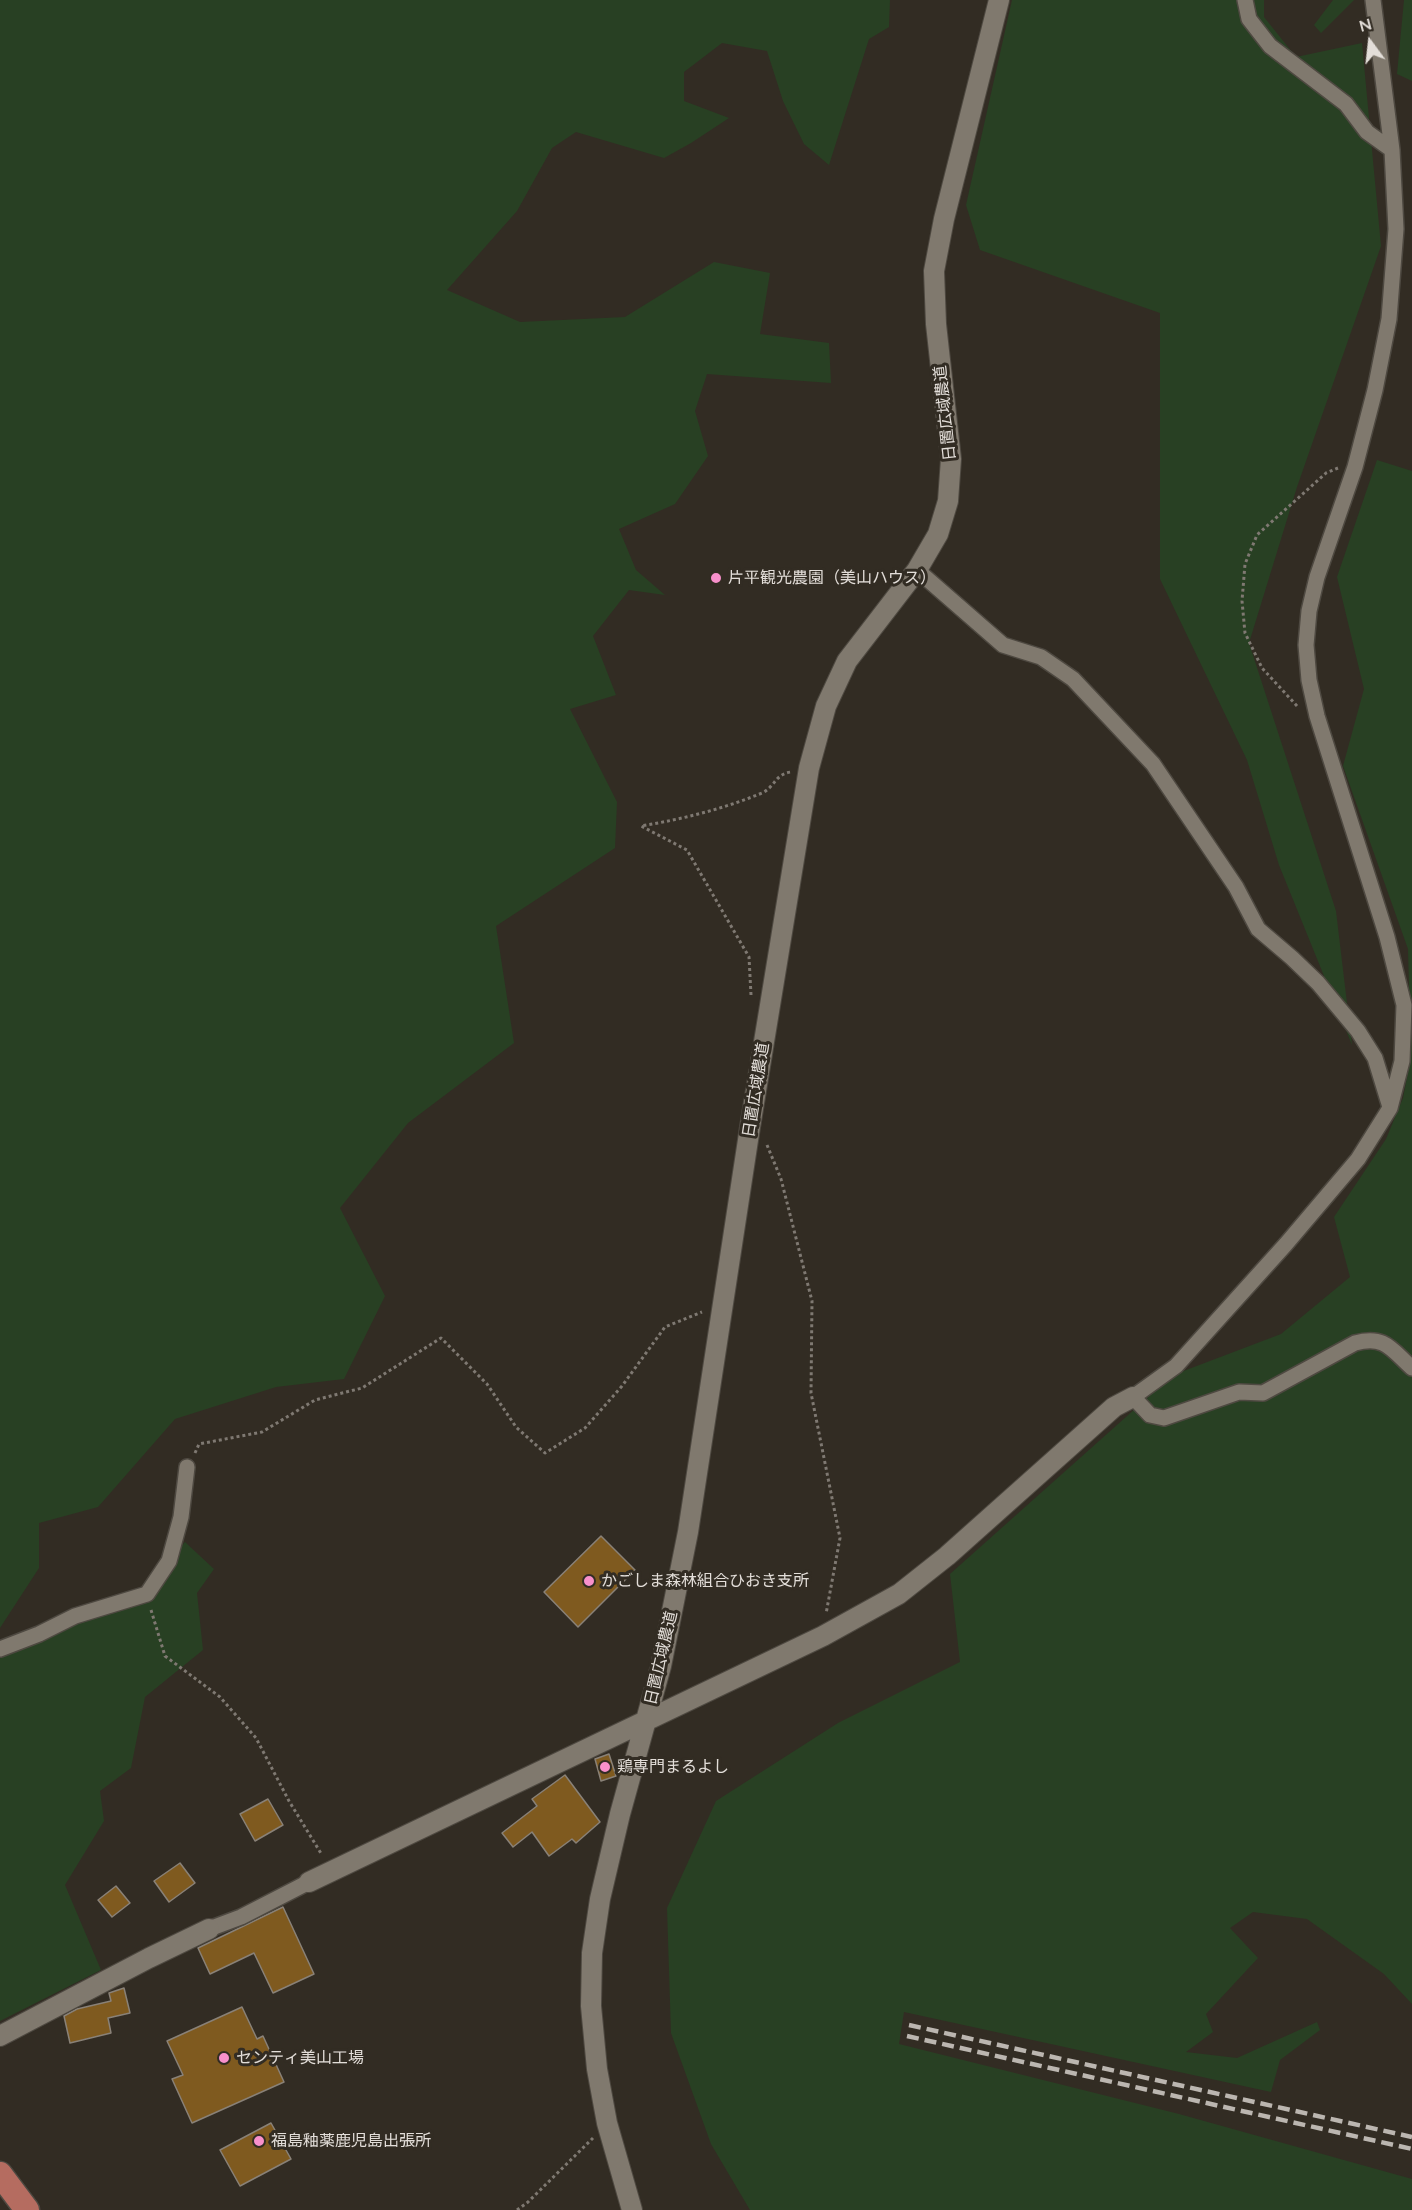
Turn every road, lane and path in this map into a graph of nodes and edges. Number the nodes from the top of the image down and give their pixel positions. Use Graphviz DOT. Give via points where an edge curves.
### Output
graph roads {
  1 [pos="999,0"];
  2 [pos="1245,0"];
  3 [pos="1373,0"];
  4 [pos="1392,150"];
  5 [pos="1355,467"];
  6 [pos="916,570"];
  7 [pos="1317,716"];
  8 [pos="809,768"];
  9 [pos="752,1001"];
  10 [pos="1390,1108"];
  11 [pos="750,1127"];
  12 [pos="723,1304"];
  13 [pos="1412,1368"];
  14 [pos="1133,1397"];
  15 [pos="187,1467"];
  16 [pos="147,1594"];
  17 [pos="823,1636"];
  18 [pos="0,1649"];
  19 [pos="646,1722"];
  20 [pos="332,1871"];
  21 [pos="309,1882"];
  22 [pos="209,1929"];
  23 [pos="0,2036"];
  24 [pos="607,2124"];
  25 [pos="0,2174"];
  26 [pos="27,2210"];
  27 [pos="517,2210"];
  28 [pos="632,2210"];
  1 -- 6 [label="street, 日置広域農道" via="934,271 951,459 945,512 938,534"];
  2 -- 4 [label="street" via="1249,19 1270,46 1346,104 1367,132"];
  3 -- 4 [label="street"];
  4 -- 5 [label="street" via="1396,229 1389,319"];
  5 -- 7 [label="street" via="1309,611 1306,645"];
  5 -- 7 [label="path" via="1340,467 1326,473 1257,535 1245,564 1245,633 1262,668 1300,708"];
  6 -- 8 [label="street, 日置広域農道" via="847,662 826,706"];
  6 -- 10 [label="street" via="1003,645 1041,657 1073,679 1153,765 1236,887 1258,929 1318,983 1358,1031 1375,1058"];
  7 -- 10 [label="street" via="1387,937 1404,1005 1402,1061"];
  8 -- 9 [label="path" via="782,773 766,792 699,816 641,826 687,850 748,957"];
  8 -- 11 [label="street, 日置広域農道"];
  10 -- 14 [label="street" via="1358,1159 1278,1252 1176,1366"];
  11 -- 12 [label="street, 日置広域農道"];
  11 -- 17 [label="path" via="766,1143 781,1179 812,1301 812,1393 840,1538"];
  12 -- 15 [label="path" via="665,1327 585,1428 545,1453 516,1427 487,1384 441,1338 362,1388 315,1400 262,1432 199,1444"];
  12 -- 19 [label="street, 日置広域農道" via="688,1533"];
  13 -- 14 [label="street" via="1384,1343 1370,1339 1355,1343 1263,1393 1239,1392 1164,1418 1150,1415"];
  14 -- 17 [label="street" via="1114,1407 899,1594"];
  15 -- 16 [label="street" via="181,1517 169,1561"];
  16 -- 18 [label="street" via="75,1616"];
  16 -- 20 [label="path" via="165,1656 219,1697 256,1738"];
  17 -- 19 [label="street"];
  19 -- 20 [label="street"];
  19 -- 24 [label="street, 日置広域農道" via="612,1846 592,1953 591,2006"];
  20 -- 21 [label="street"];
  21 -- 22 [label="street"];
  22 -- 23 [label="street"];
  24 -- 27 [label="path"];
  24 -- 28 [label="street, 日置広域農道"];
  25 -- 26 [label="main road"];
}
